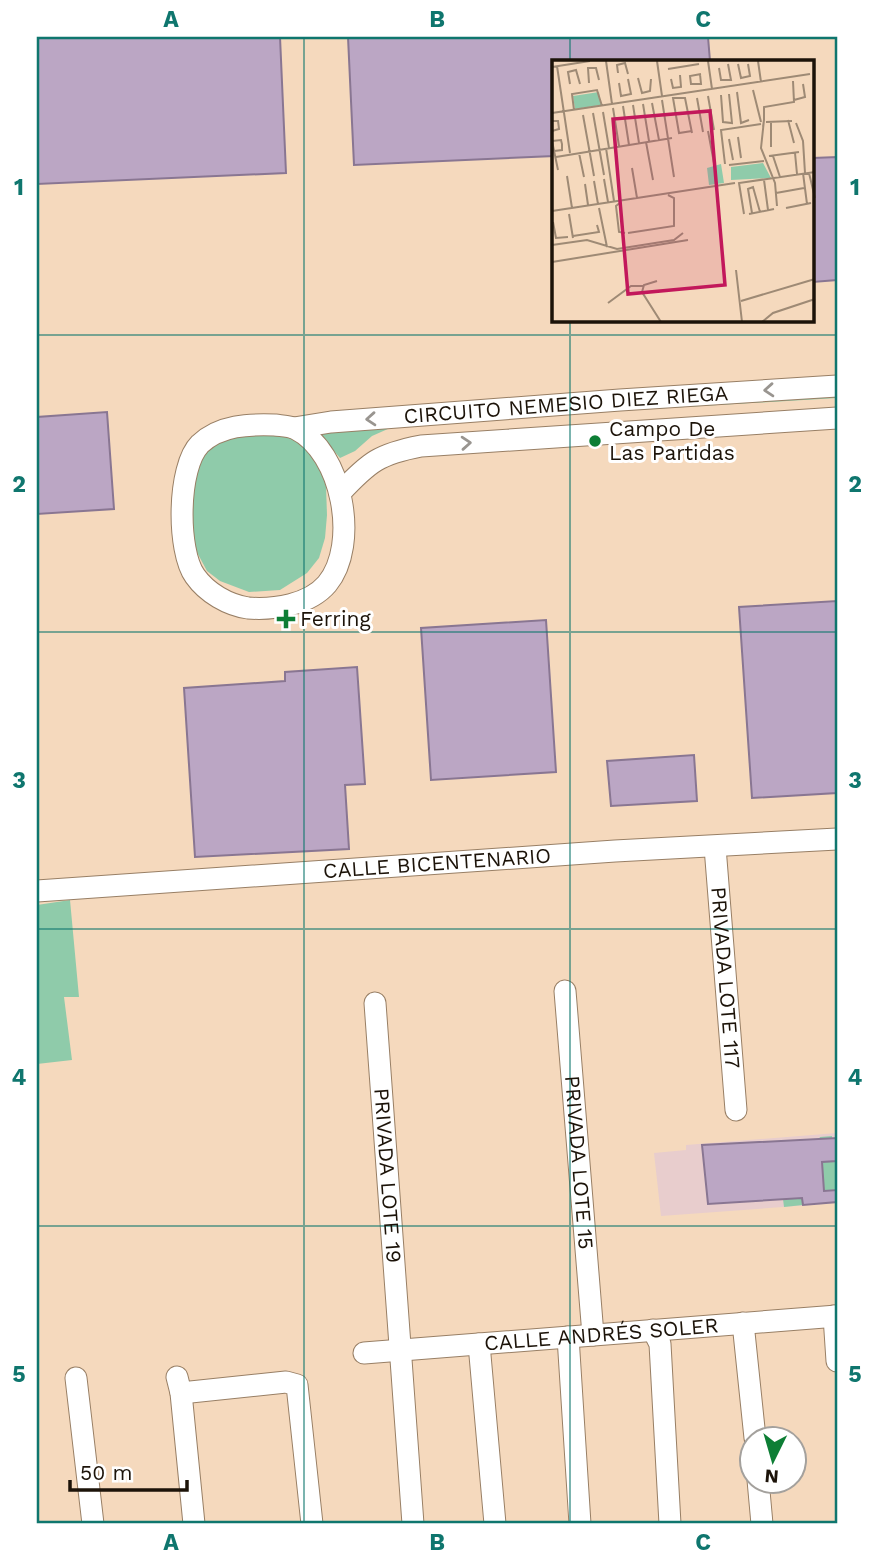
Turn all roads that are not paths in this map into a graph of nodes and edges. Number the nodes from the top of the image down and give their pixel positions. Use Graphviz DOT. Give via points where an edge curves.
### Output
graph roads {
  1 [pos="837,386"];
  2 [pos="620,400"];
  3 [pos="837,418"];
  4 [pos="294,428"];
  5 [pos="621,431"];
  6 [pos="340,493"];
  7 [pos="837,839"];
  8 [pos="715,847"];
  9 [pos="37,891"];
  10 [pos="565,991"];
  11 [pos="375,1003"];
  12 [pos="736,1110"];
  13 [pos="836,1316"];
  14 [pos="743,1323"];
  15 [pos="653,1330"];
  16 [pos="593,1335"];
  17 [pos="568,1337"];
  18 [pos="479,1344"];
  19 [pos="402,1349"];
  20 [pos="364,1353"];
  21 [pos="837,1361"];
  22 [pos="76,1378"];
  23 [pos="754,1424"];
  24 [pos="759,1494"];
  25 [pos="93,1524"];
  26 [pos="194,1524"];
  27 [pos="312,1524"];
  28 [pos="413,1524"];
  29 [pos="495,1524"];
  30 [pos="580,1524"];
  31 [pos="670,1524"];
  32 [pos="762,1524"];
  1 -- 2 [label="street, CIRCUITO NEMESIO DIEZ RIEGA, one-way"];
  2 -- 4 [label="street, CIRCUITO NEMESIO DIEZ RIEGA, one-way"];
  2 -- 5 [label="street"];
  3 -- 5 [label="street, CIRCUITO NEMESIO DIEZ RIEGA"];
  4 -- 6 [label="street, CIRCUITO NEMESIO DIEZ RIEGA" via="325,456"];
  4 -- 6 [label="street, CIRCUITO NEMESIO DIEZ RIEGA" via="237,426 199,445 188,463 183,491 187,556 194,575 210,592 248,608 277,608 311,597 338,565"];
  6 -- 5 [label="street, CIRCUITO NEMESIO DIEZ RIEGA, one-way" via="374,461 393,452"];
  7 -- 8 [label="street, CALLE BICENTENARIO" via="810,850"];
  8 -- 9 [label="street, CALLE BICENTENARIO" via="615,851 88,898"];
  8 -- 12 [label="street, PRIVADA LOTE 117"];
  10 -- 16 [label="street, PRIVADA LOTE 15"];
  11 -- 19 [label="street, PRIVADA LOTE 19"];
  13 -- 14 [label="street, CALLE ANDRÉS SOLER"];
  13 -- 21 [label="street"];
  14 -- 15 [label="street, CALLE ANDRÉS SOLER"];
  14 -- 23 [label="street"];
  15 -- 16 [label="street, CALLE ANDRÉS SOLER"];
  15 -- 31 [label="street" via="660,1345"];
  16 -- 17 [label="street, CALLE ANDRÉS SOLER"];
  17 -- 18 [label="street, CALLE ANDRÉS SOLER"];
  17 -- 30 [label="street"];
  18 -- 19 [label="street, CALLE ANDRÉS SOLER"];
  18 -- 29 [label="street"];
  19 -- 20 [label="street, CALLE ANDRÉS SOLER"];
  19 -- 28 [label="street, PRIVADA LOTE 19"];
  22 -- 25 [label="street"];
  24 -- 32 [label="street"];
  26 -- 27 [label="street" via="179,1385 286,1382 297,1385"];
}
